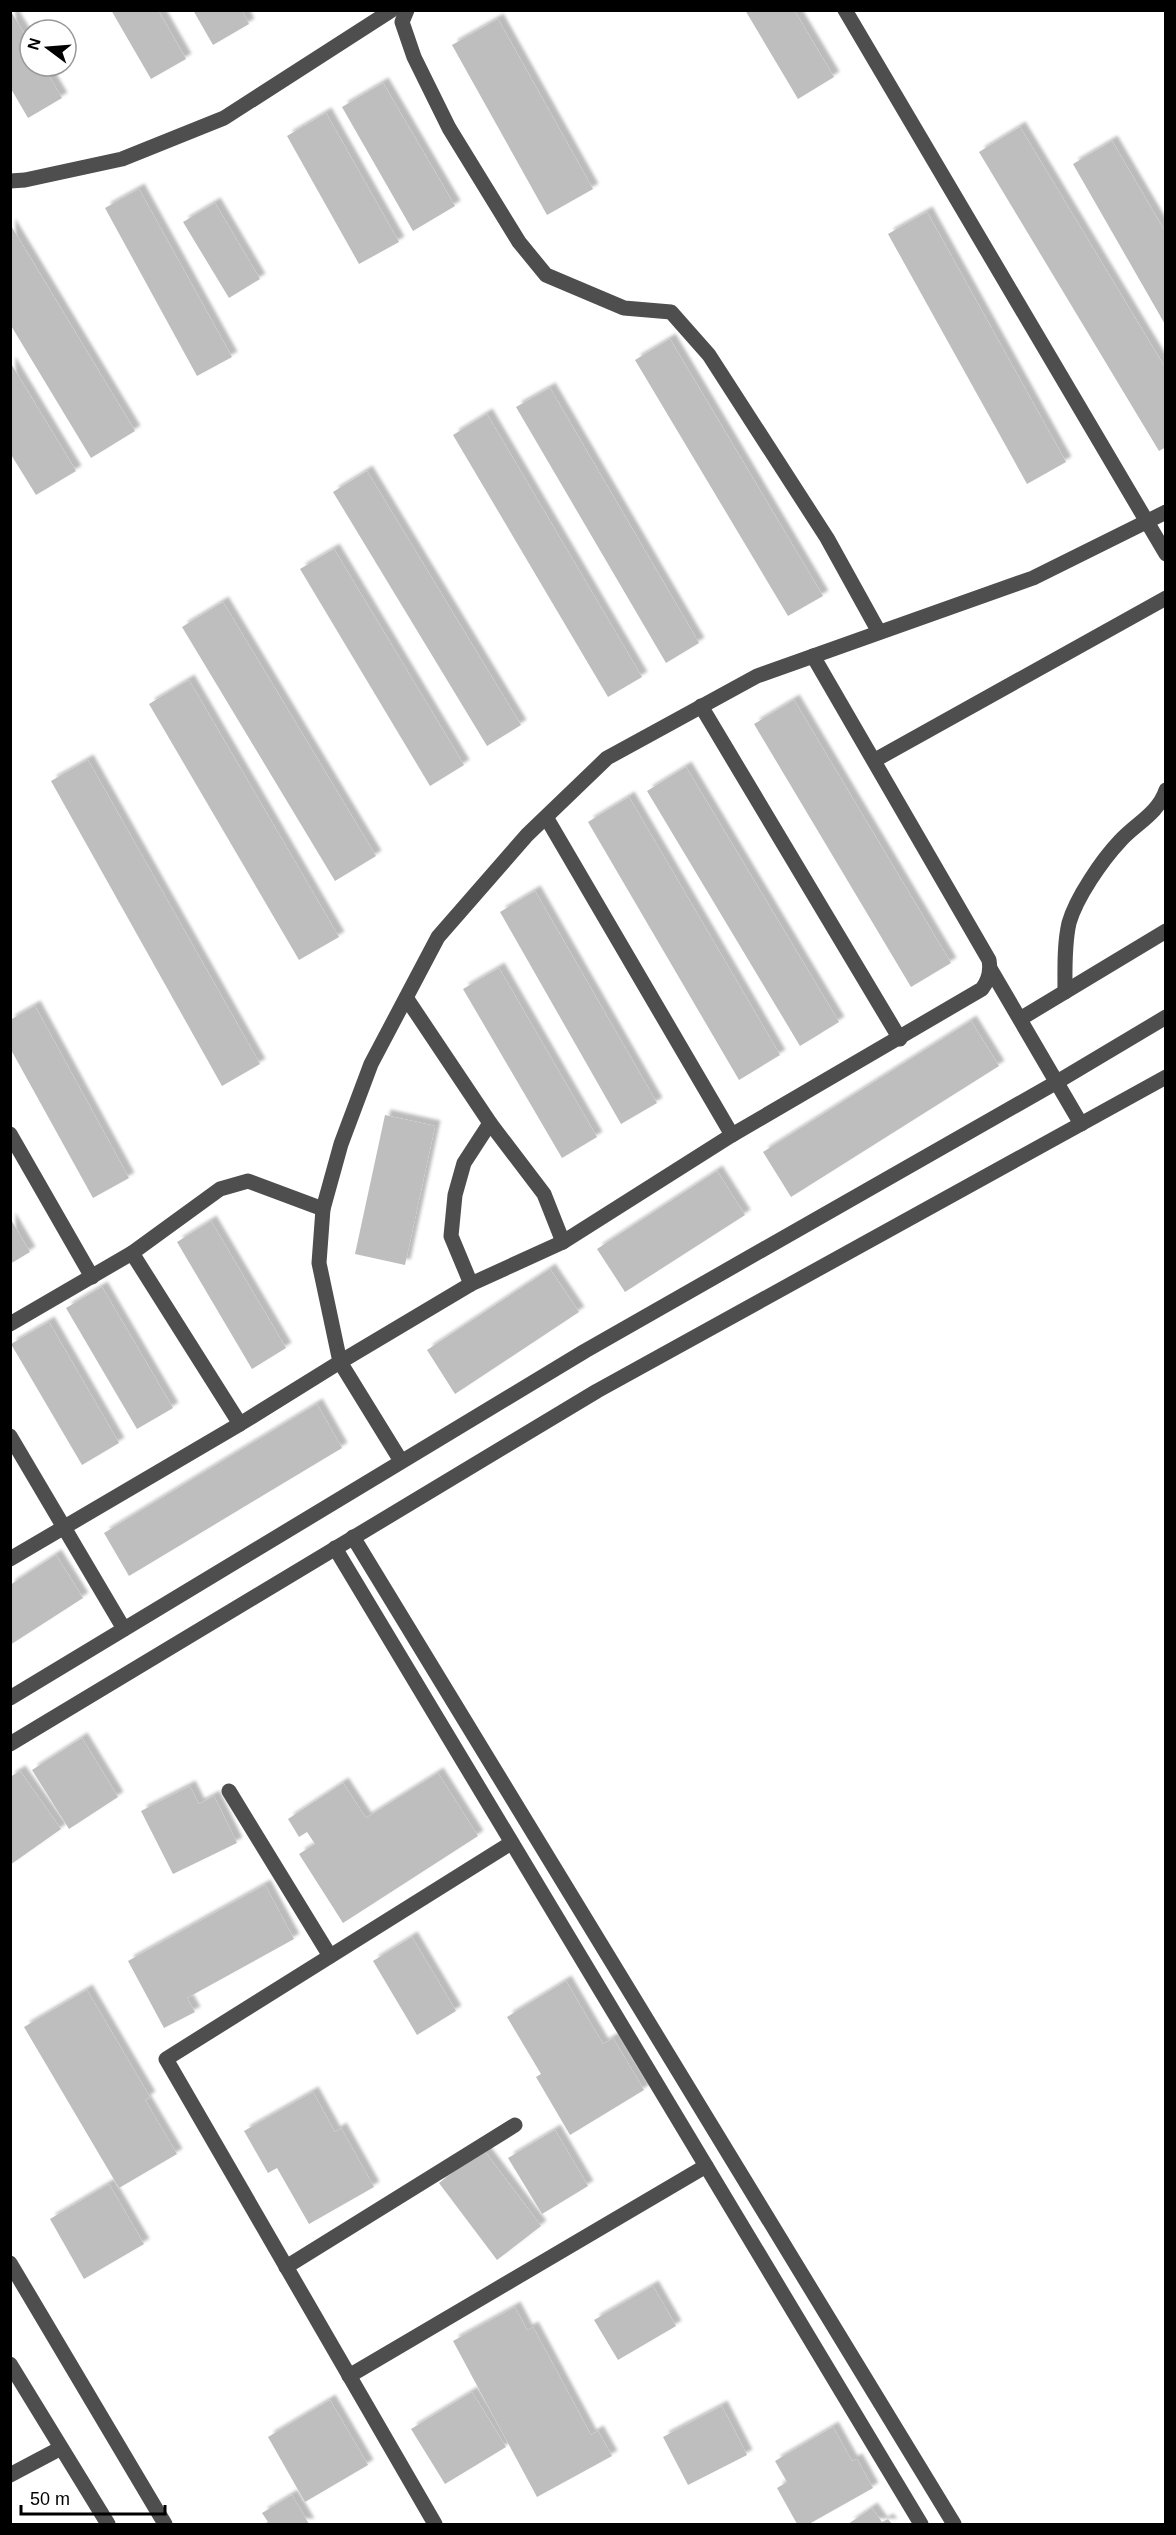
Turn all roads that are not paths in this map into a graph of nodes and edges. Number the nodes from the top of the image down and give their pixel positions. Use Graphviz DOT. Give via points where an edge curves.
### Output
graph roads {
  1 [pos="393,10"];
  2 [pos="407,10"];
  3 [pos="845,10"];
  4 [pos="10,181"];
  5 [pos="1166,512"];
  6 [pos="1147,522"];
  7 [pos="1166,554"];
  8 [pos="1166,598"];
  9 [pos="879,632"];
  10 [pos="813,656"];
  11 [pos="701,706"];
  12 [pos="875,760"];
  13 [pos="1166,790"];
  14 [pos="546,817"];
  15 [pos="1166,931"];
  16 [pos="991,970"];
  17 [pos="1065,992"];
  18 [pos="407,999"];
  19 [pos="1166,1017"];
  20 [pos="1020,1019"];
  21 [pos="900,1039"];
  22 [pos="1166,1077"];
  23 [pos="1057,1082"];
  24 [pos="490,1123"];
  25 [pos="1081,1124"];
  26 [pos="10,1134"];
  27 [pos="732,1135"];
  28 [pos="323,1209"];
  29 [pos="563,1242"];
  30 [pos="132,1253"];
  31 [pos="92,1276"];
  32 [pos="471,1284"];
  33 [pos="10,1324"];
  34 [pos="340,1362"];
  35 [pos="240,1424"];
  36 [pos="10,1436"];
  37 [pos="401,1461"];
  38 [pos="65,1527"];
  39 [pos="353,1537"];
  40 [pos="335,1548"];
  41 [pos="10,1558"];
  42 [pos="124,1629"];
  43 [pos="10,1698"];
  44 [pos="10,1744"];
  45 [pos="230,1791"];
  46 [pos="511,1843"];
  47 [pos="330,1956"];
  48 [pos="515,2125"];
  49 [pos="706,2166"];
  50 [pos="10,2263"];
  51 [pos="286,2267"];
  52 [pos="10,2364"];
  53 [pos="349,2376"];
  54 [pos="61,2448"];
  55 [pos="10,2475"];
  56 [pos="108,2524"];
  57 [pos="165,2524"];
  58 [pos="435,2524"];
  59 [pos="921,2524"];
  60 [pos="954,2524"];
  1 -- 4 [label="street" via="224,118 122,159"];
  2 -- 9 [label="street" via="402,22 414,57 449,128 519,242 546,275 624,308 671,312 709,355 827,538"];
  3 -- 6 [label="street"];
  5 -- 6 [label="street"];
  6 -- 7 [label="street"];
  6 -- 9 [label="street" via="1033,578"];
  8 -- 12 [label="street"];
  9 -- 10 [label="street"];
  10 -- 11 [label="street" via="757,676"];
  10 -- 12 [label="street"];
  11 -- 14 [label="street" via="607,758"];
  11 -- 21 [label="street"];
  12 -- 16 [label="street" via="989,960"];
  13 -- 17 [label="street" via="1146,819 1120,840 1079,899 1069,923"];
  14 -- 18 [label="street" via="438,937"];
  14 -- 27 [label="street"];
  15 -- 17 [label="street"];
  16 -- 20 [label="street"];
  16 -- 21 [label="street" via="982,989"];
  17 -- 20 [label="street"];
  18 -- 24 [label="street"];
  18 -- 28 [label="street" via="371,1065 341,1144"];
  19 -- 23 [label="street"];
  20 -- 23 [label="street"];
  21 -- 27 [label="street"];
  22 -- 25 [label="street"];
  23 -- 25 [label="street"];
  23 -- 37 [label="street" via="585,1351"];
  24 -- 29 [label="street" via="544,1194"];
  24 -- 32 [label="street" via="464,1163 454,1205 451,1236"];
  25 -- 39 [label="street" via="597,1391"];
  26 -- 31 [label="street"];
  27 -- 29 [label="street"];
  28 -- 30 [label="street" via="248,1181 220,1189"];
  28 -- 34 [label="street" via="319,1263"];
  29 -- 32 [label="street"];
  30 -- 31 [label="street"];
  30 -- 35 [label="street"];
  31 -- 33 [label="street"];
  32 -- 34 [label="street"];
  34 -- 35 [label="street"];
  34 -- 37 [label="street"];
  35 -- 38 [label="street"];
  36 -- 38 [label="street"];
  37 -- 42 [label="street"];
  38 -- 41 [label="street"];
  38 -- 42 [label="street"];
  39 -- 40 [label="street"];
  39 -- 60 [label="street"];
  40 -- 44 [label="street"];
  40 -- 46 [label="street"];
  42 -- 43 [label="street"];
  45 -- 47 [label="street"];
  46 -- 47 [label="street"];
  46 -- 49 [label="street"];
  47 -- 51 [label="street" via="166,2059"];
  48 -- 51 [label="street"];
  49 -- 53 [label="street"];
  49 -- 59 [label="street"];
  50 -- 57 [label="street"];
  51 -- 53 [label="street"];
  52 -- 54 [label="street"];
  53 -- 58 [label="street"];
  54 -- 55 [label="street"];
  54 -- 56 [label="street"];
}
